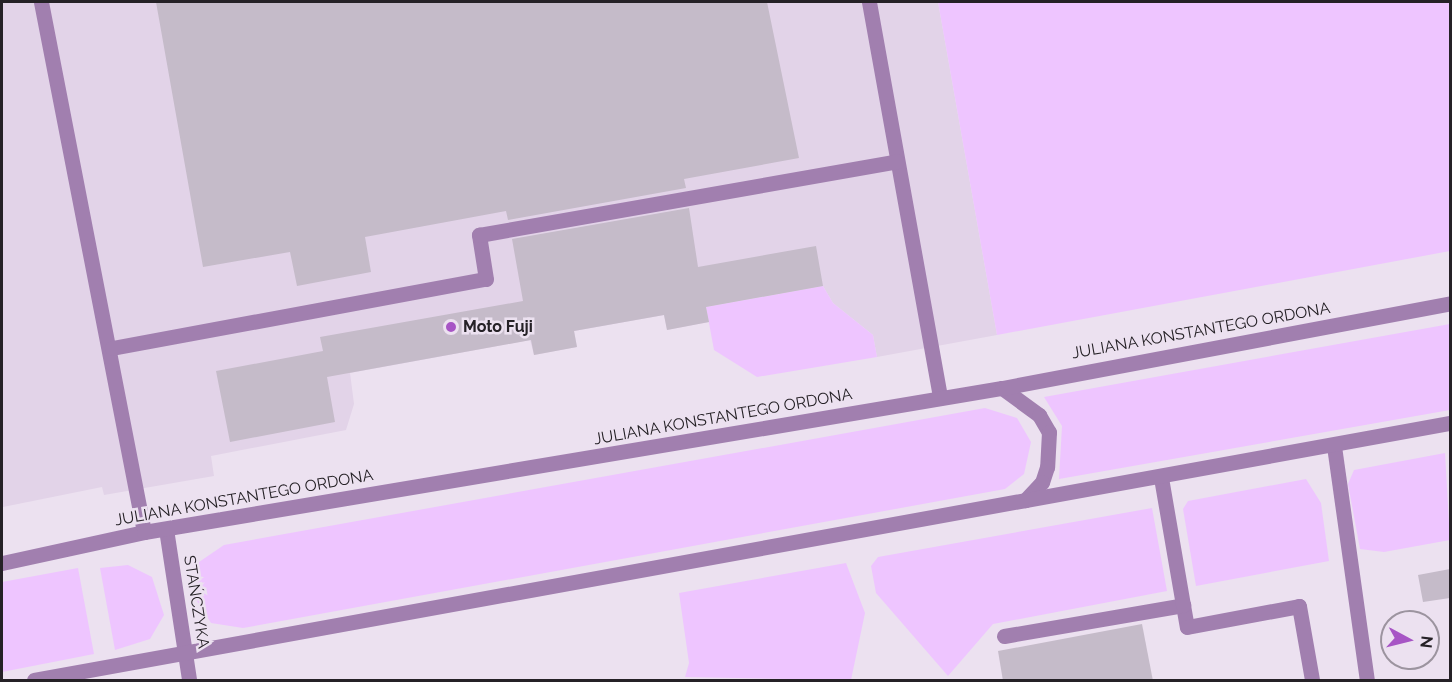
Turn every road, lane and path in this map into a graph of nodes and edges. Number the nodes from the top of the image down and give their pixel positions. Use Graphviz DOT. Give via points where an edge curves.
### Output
graph roads {
  1 [pos="41,2"];
  2 [pos="869,2"];
  3 [pos="897,161"];
  4 [pos="1450,303"];
  5 [pos="112,348"];
  6 [pos="1002,388"];
  7 [pos="940,399"];
  8 [pos="1450,423"];
  9 [pos="1334,446"];
  10 [pos="1161,477"];
  11 [pos="1024,500"];
  12 [pos="166,529"];
  13 [pos="144,532"];
  14 [pos="2,563"];
  15 [pos="1184,605"];
  16 [pos="1005,636"];
  17 [pos="185,652"];
  18 [pos="34,681"];
  19 [pos="189,681"];
  20 [pos="1312,681"];
  21 [pos="1367,681"];
  1 -- 5 [label="street"];
  2 -- 3 [label="street"];
  3 -- 5 [label="street" via="479,235 486,279"];
  3 -- 7 [label="street"];
  4 -- 6 [label="street, JULIANA KONSTANTEGO ORDONA"];
  5 -- 13 [label="street"];
  6 -- 7 [label="street, JULIANA KONSTANTEGO ORDONA"];
  6 -- 11 [label="street" via="1039,415 1048,432 1047,467 1042,482"];
  7 -- 12 [label="street, JULIANA KONSTANTEGO ORDONA"];
  8 -- 9 [label="street"];
  9 -- 10 [label="street"];
  9 -- 21 [label="street"];
  10 -- 11 [label="street"];
  10 -- 15 [label="street"];
  11 -- 17 [label="street"];
  12 -- 13 [label="street, JULIANA KONSTANTEGO ORDONA"];
  12 -- 17 [label="street, STAŃCZYKA"];
  13 -- 14 [label="street, JULIANA KONSTANTEGO ORDONA"];
  15 -- 16 [label="street"];
  15 -- 20 [label="street" via="1187,627 1299,606"];
  17 -- 18 [label="street"];
  17 -- 19 [label="street, STAŃCZYKA"];
}
